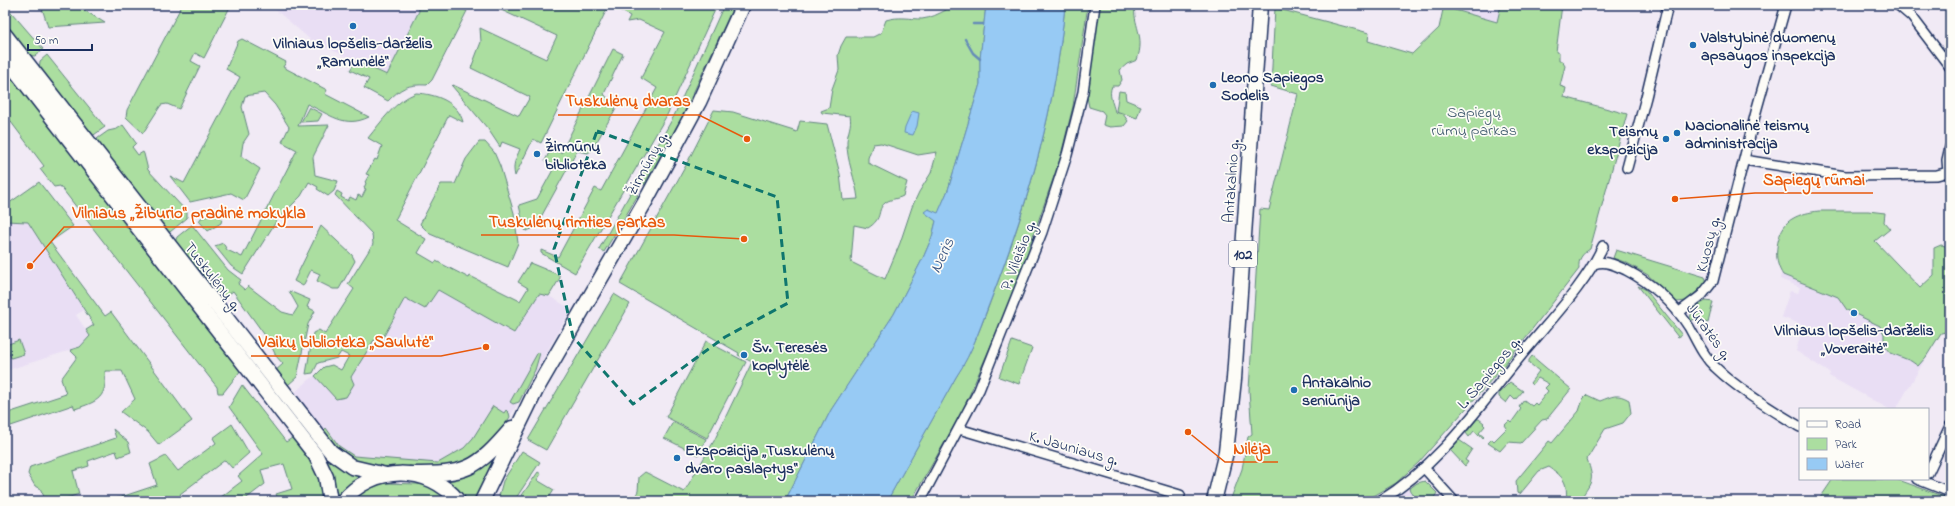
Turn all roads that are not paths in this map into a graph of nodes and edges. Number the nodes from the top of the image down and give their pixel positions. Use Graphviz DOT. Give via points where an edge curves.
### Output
graph roads {
  1 [pos="743,5"];
  2 [pos="1095,5"];
  3 [pos="1260,5"];
  4 [pos="1668,5"];
  5 [pos="1786,5"];
  6 [pos="1898,5"];
  7 [pos="5,35"];
  8 [pos="5,57"];
  9 [pos="1950,67"];
  10 [pos="1950,147"];
  11 [pos="1744,160"];
  12 [pos="1627,168"];
  13 [pos="1949,173"];
  14 [pos="1603,246"];
  15 [pos="1594,264"];
  16 [pos="1678,313"];
  17 [pos="523,416"];
  18 [pos="1799,426"];
  19 [pos="1950,426"];
  20 [pos="959,429"];
  21 [pos="1929,468"];
  22 [pos="1425,469"];
  23 [pos="410,474"];
  24 [pos="386,475"];
  25 [pos="1928,480"];
  26 [pos="1950,492"];
  27 [pos="1180,495"];
  28 [pos="330,501"];
  29 [pos="343,501"];
  30 [pos="458,501"];
  31 [pos="482,501"];
  32 [pos="920,501"];
  33 [pos="1214,501"];
  34 [pos="1380,501"];
  35 [pos="1454,501"];
  1 -- 17 [label="main road, Žirmūnų g." via="699,102 645,202 552,360"];
  2 -- 20 [label="street, P. Vileišio g." via="1083,92 1055,195 1034,255 987,370"];
  3 -- 33 [label="main road, Antakalnio g. / 102" via="1232,402 1226,452"];
  4 -- 12 [label="street"];
  5 -- 11 [label="street, Kuosų g."];
  6 -- 9 [label="street" via="1912,17"];
  7 -- 24 [label="main road, Tuskulėnų g." via="331,452 352,466"];
  8 -- 28 [label="main road, Tuskulėnų g." via="316,456 326,477"];
  10 -- 13 [label="street" via="1947,160"];
  11 -- 13 [label="street" via="1814,172 1864,177"];
  11 -- 16 [label="street, Kuosų g." via="1713,281 1702,295"];
  14 -- 15 [label="street, L. Sapiegos g."];
  15 -- 16 [label="street, Jūratės g." via="1609,262 1631,273 1655,288"];
  15 -- 22 [label="street, L. Sapiegos g." via="1552,319"];
  16 -- 18 [label="street, Jūratės g." via="1703,353 1716,367 1749,394"];
  17 -- 23 [label="main road, Žirmūnų g." via="490,453 470,467 442,474"];
  17 -- 31 [label="main road, Žirmūnų g."];
  19 -- 21 [label="street"];
  20 -- 27 [label="street, K. Jauniaus g."];
  20 -- 32 [label="street, P. Vileišio g."];
  22 -- 34 [label="street, L. Sapiegos g."];
  22 -- 35 [label="street"];
  23 -- 24 [label="main road, Žirmūnų g."];
  23 -- 30 [label="main road" via="436,482"];
  24 -- 29 [label="main road" via="359,486"];
  25 -- 26 [label="street"];
}
